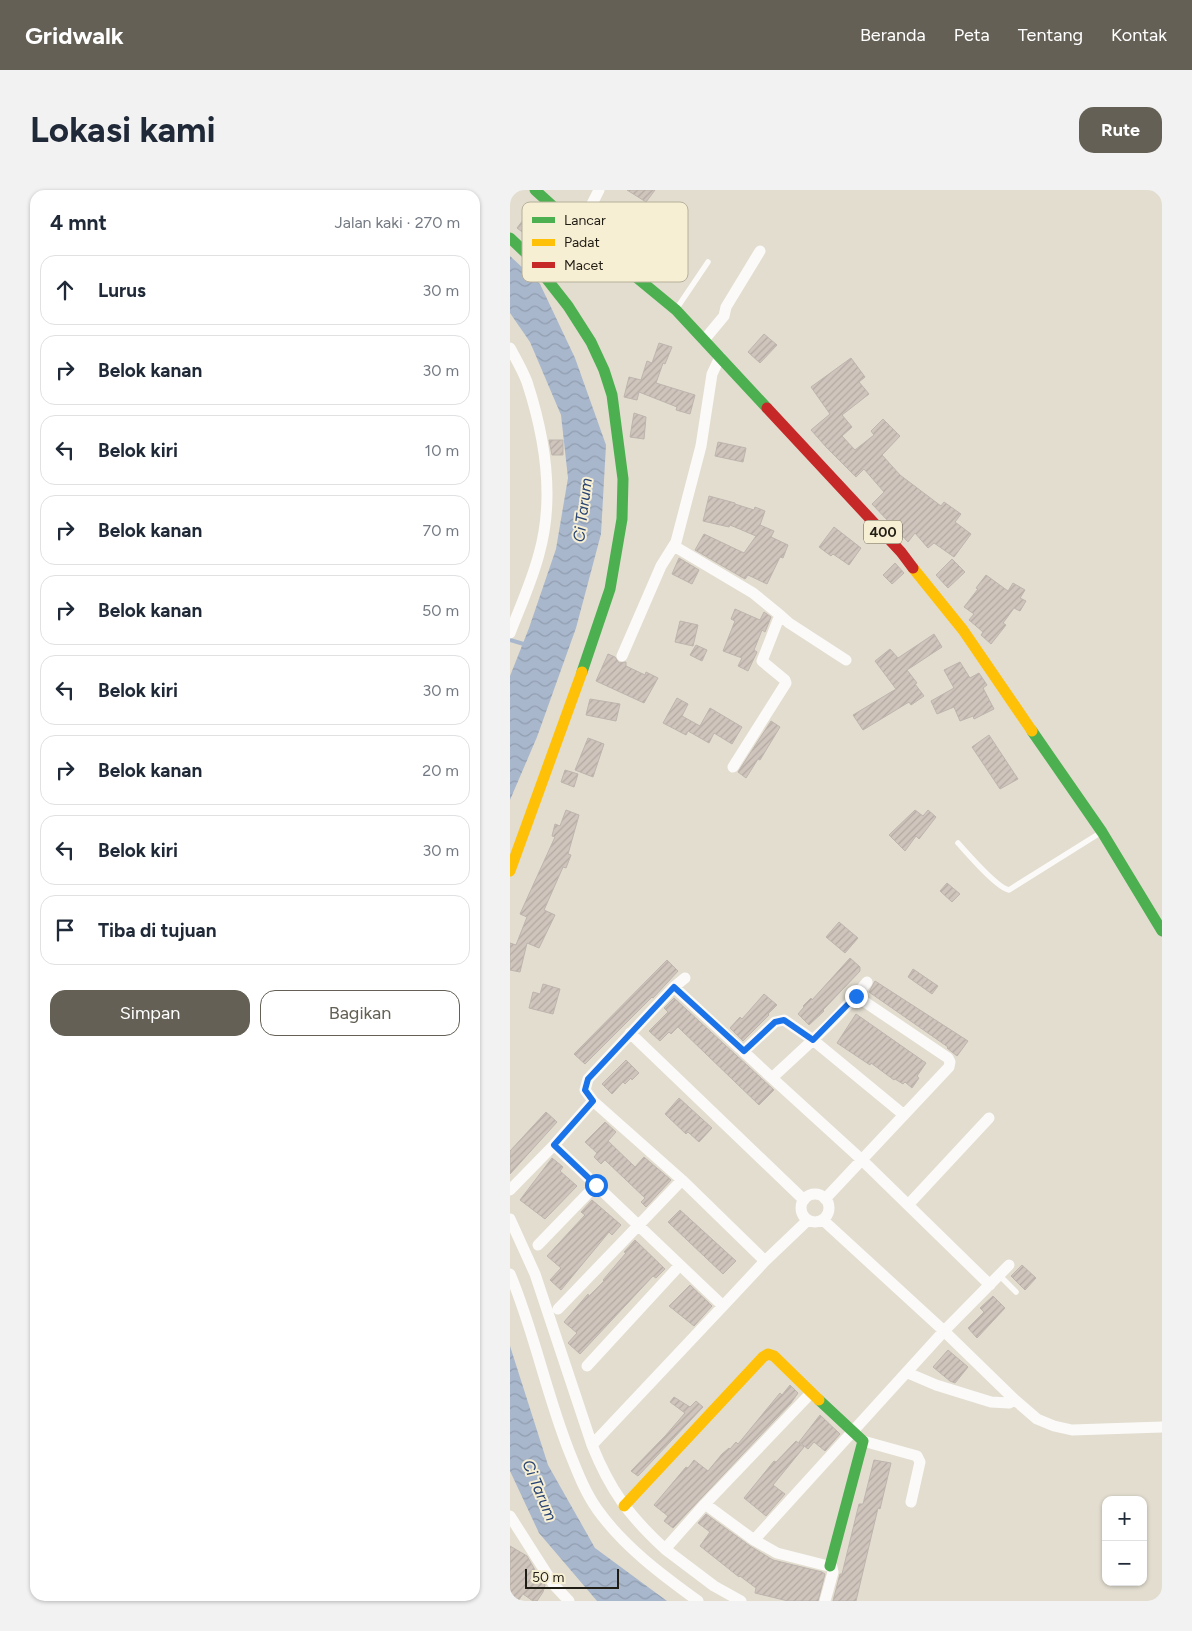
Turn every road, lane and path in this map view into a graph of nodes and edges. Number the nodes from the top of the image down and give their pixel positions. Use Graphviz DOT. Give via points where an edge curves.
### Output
graph roads {
  1 [pos="535,190"];
  2 [pos="599,190"];
  3 [pos="548,202"];
  4 [pos="593,202"];
  5 [pos="510,238"];
  6 [pos="522,249"];
  7 [pos="760,251"];
  8 [pos="708,262"];
  9 [pos="549,282"];
  10 [pos="642,282"];
  11 [pos="676,310"];
  12 [pos="704,340"];
  13 [pos="510,348"];
  14 [pos="720,357"];
  15 [pos="674,546"];
  16 [pos="780,615"];
  17 [pos="510,632"];
  18 [pos="622,656"];
  19 [pos="846,660"];
  20 [pos="733,768"];
  21 [pos="1102,832"];
  22 [pos="958,843"];
  23 [pos="510,872"];
  24 [pos="1162,931"];
  25 [pos="685,978"];
  26 [pos="867,982"];
  27 [pos="674,987"];
  28 [pos="856,996"];
  29 [pos="630,1033"];
  30 [pos="813,1040"];
  31 [pos="744,1051"];
  32 [pos="772,1078"];
  33 [pos="593,1101"];
  34 [pos="904,1115"];
  35 [pos="989,1118"];
  36 [pos="554,1145"];
  37 [pos="862,1160"];
  38 [pos="682,1180"];
  39 [pos="596,1185"];
  40 [pos="510,1190"];
  41 [pos="825,1199"];
  42 [pos="804,1200"];
  43 [pos="908,1205"];
  44 [pos="510,1220"];
  45 [pos="808,1220"];
  46 [pos="823,1220"];
  47 [pos="638,1224"];
  48 [pos="538,1245"];
  49 [pos="765,1261"];
  50 [pos="680,1264"];
  51 [pos="1010,1265"];
  52 [pos="510,1274"];
  53 [pos="999,1275"];
  54 [pos="990,1285"];
  55 [pos="1016,1292"];
  56 [pos="723,1306"];
  57 [pos="558,1309"];
  58 [pos="944,1331"];
  59 [pos="586,1366"];
  60 [pos="908,1373"];
  61 [pos="811,1393"];
  62 [pos="1015,1400"];
  63 [pos="1162,1428"];
  64 [pos="852,1432"];
  65 [pos="863,1441"];
  66 [pos="592,1444"];
  67 [pos="911,1502"];
  68 [pos="705,1504"];
  69 [pos="624,1506"];
  70 [pos="510,1516"];
  71 [pos="754,1540"];
  72 [pos="665,1549"];
  73 [pos="830,1566"];
  74 [pos="569,1601"];
  75 [pos="698,1601"];
  76 [pos="741,1601"];
  77 [pos="825,1601"];
  1 -- 3 [label="street, 400"];
  2 -- 4 [label="street"];
  5 -- 6 [label="street"];
  7 -- 12 [label="street" via="726,307 724,316"];
  8 -- 11 [label="lane"];
  9 -- 23 [label="street" via="591,342 612,395 622,479 622,519 610,589"];
  10 -- 11 [label="street, 400"];
  11 -- 12 [label="street, 400"];
  12 -- 14 [label="street, 400"];
  13 -- 17 [label="street" via="526,381 547,468 546,520 539,555"];
  14 -- 15 [label="street" via="712,374 701,446"];
  14 -- 21 [label="street, 400" via="901,552 940,599"];
  15 -- 16 [label="street" via="753,592"];
  15 -- 18 [label="street" via="661,566"];
  16 -- 19 [label="street"];
  16 -- 20 [label="street" via="762,661 786,684"];
  21 -- 22 [label="lane" via="1010,890 1005,890 986,873"];
  21 -- 24 [label="street, 400"];
  25 -- 27 [label="street"];
  26 -- 28 [label="street"];
  27 -- 29 [label="street"];
  27 -- 31 [label="street"];
  28 -- 30 [label="street"];
  28 -- 34 [label="street" via="950,1062 949,1067"];
  29 -- 33 [label="street" via="588,1079 585,1090"];
  29 -- 42 [label="street"];
  30 -- 31 [label="street" via="781,1019"];
  30 -- 32 [label="street"];
  30 -- 34 [label="street"];
  31 -- 32 [label="street"];
  32 -- 37 [label="street"];
  33 -- 36 [label="street"];
  33 -- 38 [label="street"];
  34 -- 37 [label="street"];
  35 -- 43 [label="street"];
  36 -- 39 [label="street"];
  36 -- 40 [label="street"];
  37 -- 41 [label="street"];
  37 -- 43 [label="street"];
  38 -- 47 [label="street"];
  38 -- 49 [label="street"];
  39 -- 47 [label="street"];
  39 -- 48 [label="street"];
  41 -- 42 [label="street" via="817,1194"];
  41 -- 46 [label="street" via="829,1208"];
  42 -- 45 [label="street" via="802,1214"];
  43 -- 54 [label="street"];
  44 -- 66 [label="street" via="535,1274"];
  45 -- 46 [label="street"];
  45 -- 49 [label="street"];
  46 -- 58 [label="street"];
  47 -- 50 [label="street"];
  47 -- 57 [label="street"];
  49 -- 56 [label="street"];
  50 -- 56 [label="street"];
  50 -- 59 [label="street"];
  51 -- 53 [label="street"];
  52 -- 75 [label="street" via="559,1426 578,1473 597,1508 642,1558"];
  53 -- 54 [label="street"];
  53 -- 55 [label="lane"];
  54 -- 58 [label="street"];
  56 -- 66 [label="street"];
  58 -- 60 [label="street"];
  58 -- 62 [label="street"];
  60 -- 62 [label="street" via="991,1402"];
  60 -- 64 [label="street"];
  61 -- 64 [label="street"];
  61 -- 68 [label="street"];
  61 -- 69 [label="street" via="774,1356 768,1354 763,1357"];
  62 -- 63 [label="street" via="1037,1419 1072,1430"];
  64 -- 65 [label="street"];
  64 -- 71 [label="street"];
  65 -- 67 [label="street" via="919,1458"];
  65 -- 73 [label="street"];
  66 -- 69 [label="street" via="603,1472"];
  68 -- 71 [label="street"];
  68 -- 72 [label="street"];
  69 -- 72 [label="street"];
  70 -- 74 [label="street" via="554,1585"];
  71 -- 73 [label="street" via="777,1553"];
  72 -- 76 [label="street" via="714,1586"];
  73 -- 77 [label="street" via="833,1572"];
}
